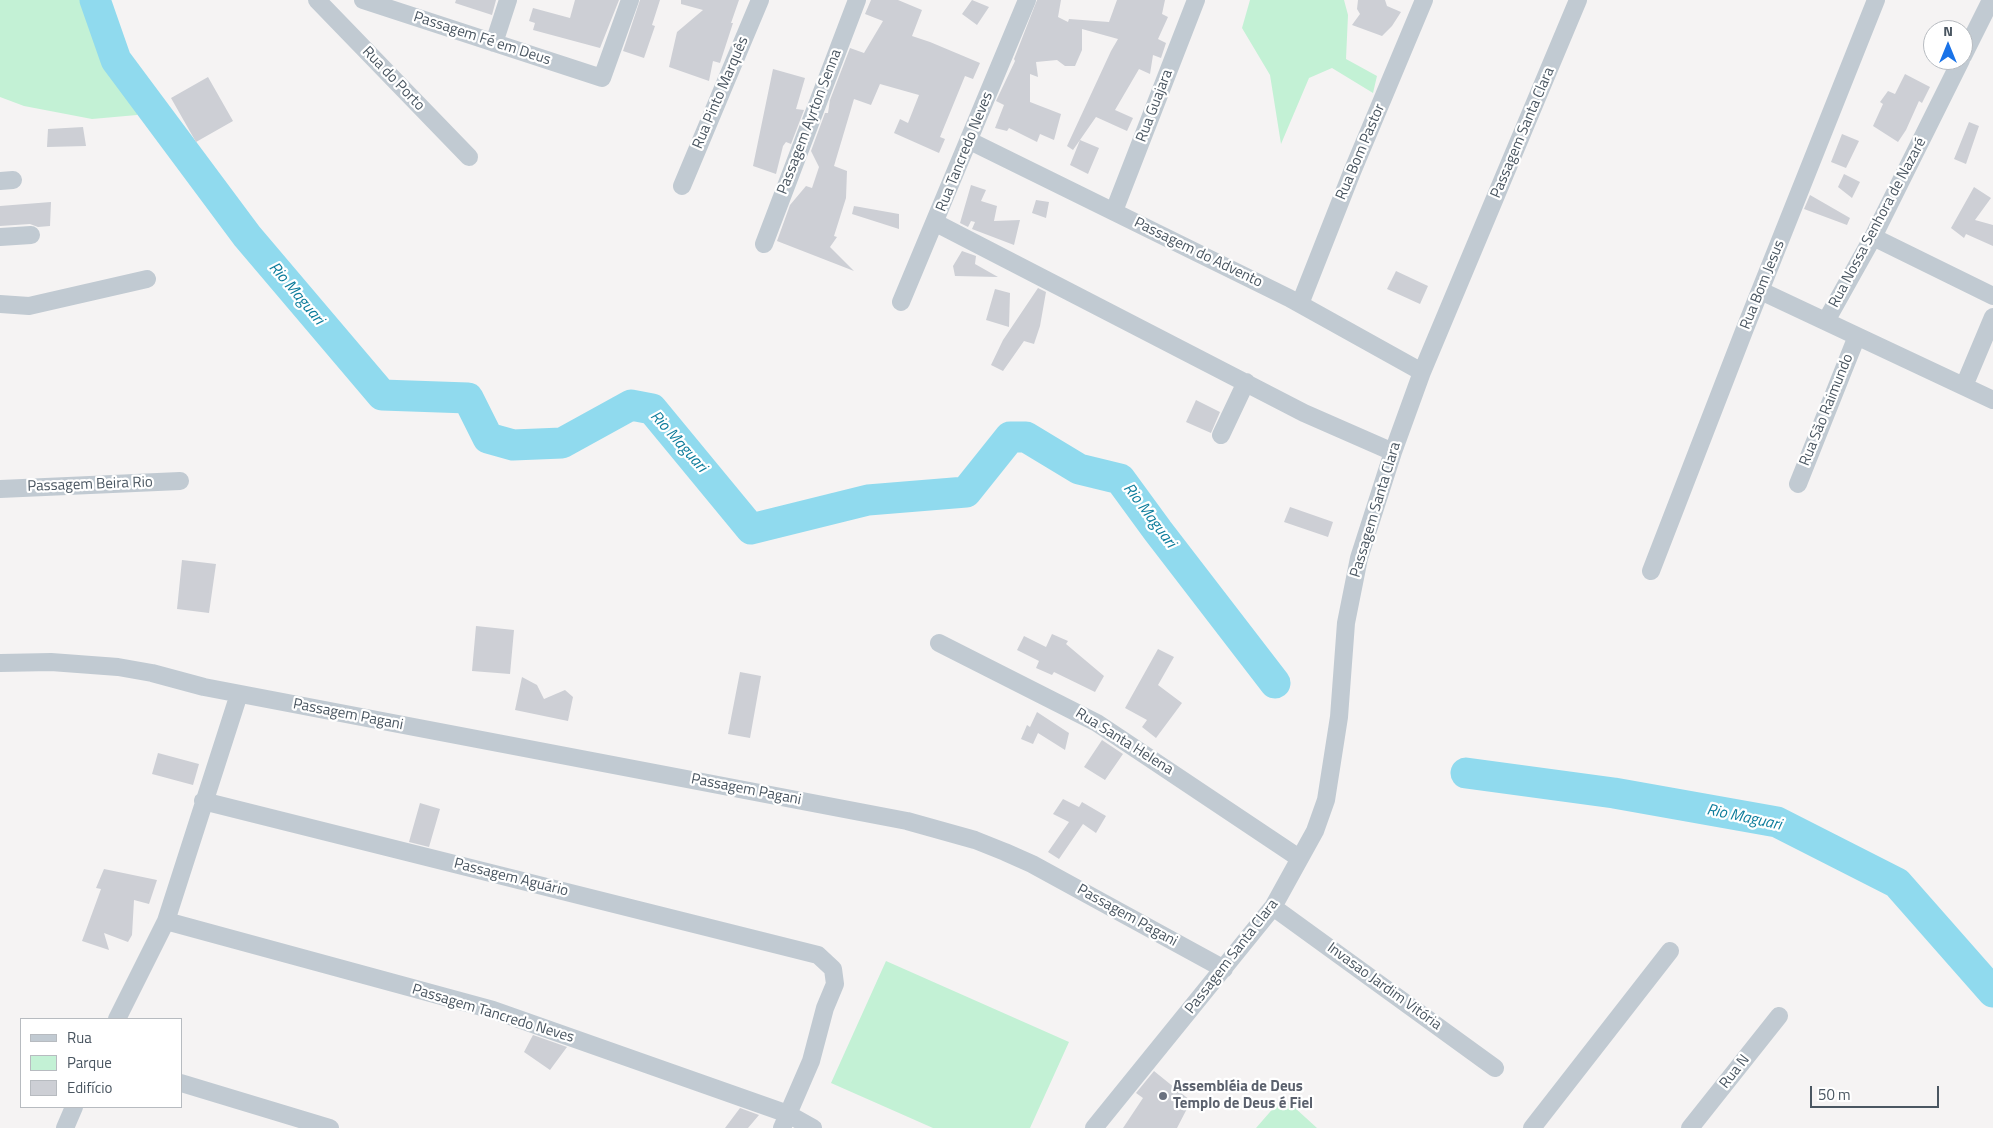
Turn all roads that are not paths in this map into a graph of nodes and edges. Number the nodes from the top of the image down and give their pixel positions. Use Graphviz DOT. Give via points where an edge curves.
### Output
graph roads {
  1 [pos="363,0"];
  2 [pos="508,0"];
  3 [pos="630,0"];
  4 [pos="760,0"];
  5 [pos="857,0"];
  6 [pos="1027,0"];
  7 [pos="1196,0"];
  8 [pos="1424,0"];
  9 [pos="1578,0"];
  10 [pos="1876,0"];
  11 [pos="1991,0"];
  12 [pos="323,2"];
  13 [pos="1973,36"];
  14 [pos="494,42"];
  15 [pos="1956,70"];
  16 [pos="970,141"];
  17 [pos="469,157"];
  18 [pos="682,186"];
  19 [pos="1114,212"];
  20 [pos="936,223"];
  21 [pos="31,235"];
  22 [pos="0,236"];
  23 [pos="1873,237"];
  24 [pos="764,244"];
  25 [pos="147,279"];
  26 [pos="1760,291"];
  27 [pos="1993,296"];
  28 [pos="902,302"];
  29 [pos="0,304"];
  30 [pos="1300,304"];
  31 [pos="1993,317"];
  32 [pos="1826,321"];
  33 [pos="1857,336"];
  34 [pos="1422,372"];
  35 [pos="1246,382"];
  36 [pos="1964,386"];
  37 [pos="1993,400"];
  38 [pos="1221,435"];
  39 [pos="1393,452"];
  40 [pos="180,481"];
  41 [pos="1798,484"];
  42 [pos="0,489"];
  43 [pos="1651,571"];
  44 [pos="939,643"];
  45 [pos="0,663"];
  46 [pos="239,694"];
  47 [pos="203,801"];
  48 [pos="1299,858"];
  49 [pos="1273,907"];
  50 [pos="166,921"];
  51 [pos="1670,951"];
  52 [pos="1224,969"];
  53 [pos="1779,1016"];
  54 [pos="118,1018"];
  55 [pos="1495,1068"];
  56 [pos="182,1082"];
  57 [pos="74,1108"];
  58 [pos="785,1121"];
  59 [pos="65,1128"];
  60 [pos="330,1128"];
  61 [pos="813,1128"];
  62 [pos="1094,1128"];
  63 [pos="1532,1128"];
  64 [pos="1690,1128"];
  1 -- 14 [label="street, Passagem Fé em Deus"];
  2 -- 14 [label="street"];
  3 -- 14 [label="street, Passagem Fé em Deus" via="602,78"];
  4 -- 18 [label="street, Rua Pinto Marquês"];
  5 -- 24 [label="street, Passagem Ayrton Senna"];
  6 -- 16 [label="street, Rua Tancredo Neves"];
  7 -- 19 [label="street, Rua Guajara"];
  8 -- 30 [label="street, Rua Bom Pastor"];
  9 -- 34 [label="street, Passagem Santa Clara"];
  10 -- 26 [label="street, Rua Bom Jesus"];
  11 -- 13 [label="street"];
  12 -- 17 [label="street, Rua do Porto"];
  15 -- 23 [label="street, Rua Nossa Senhora de Nazaré"];
  16 -- 19 [label="street, Passagem do Advento"];
  16 -- 20 [label="street, Rua Tancredo Neves"];
  19 -- 30 [label="street, Passagem do Advento"];
  20 -- 28 [label="street, Rua Tancredo Neves"];
  20 -- 35 [label="street"];
  21 -- 22 [label="street"];
  23 -- 27 [label="street"];
  23 -- 32 [label="street, Rua Nossa Senhora de Nazaré"];
  25 -- 29 [label="street" via="29,306"];
  26 -- 32 [label="street, Rua Nossa Senhora de Nazaré"];
  26 -- 43 [label="street, Rua Bom Jesus"];
  30 -- 34 [label="street, Passagem do Advento"];
  31 -- 36 [label="street"];
  32 -- 33 [label="street"];
  33 -- 36 [label="street"];
  33 -- 41 [label="street, Rua São Raimundo"];
  34 -- 39 [label="street, Passagem Santa Clara"];
  35 -- 38 [label="street"];
  35 -- 39 [label="street" via="1304,413"];
  36 -- 37 [label="street"];
  39 -- 48 [label="street, Passagem Santa Clara" via="1359,558 1346,623 1340,717 1326,800 1315,831"];
  40 -- 42 [label="street, Passagem Beira Rio"];
  44 -- 48 [label="street, Rua Santa Helena" via="1097,722"];
  45 -- 46 [label="street, Passagem Pagani" via="111,666"];
  46 -- 47 [label="street"];
  46 -- 52 [label="street, Passagem Pagani" via="907,821 975,840 1019,858"];
  47 -- 50 [label="street"];
  47 -- 58 [label="street, Passagem Aguário" via="818,955 833,969 835,984 811,1061"];
  48 -- 49 [label="street, Passagem Santa Clara"];
  49 -- 52 [label="street, Passagem Santa Clara"];
  49 -- 55 [label="street, Invasao Jardim Vitória"];
  50 -- 54 [label="street"];
  50 -- 58 [label="street, Passagem Tancredo Neves" via="493,1010"];
  51 -- 63 [label="street"];
  52 -- 62 [label="street, Passagem Santa Clara"];
  53 -- 64 [label="street, Rua N"];
  56 -- 60 [label="street"];
  57 -- 59 [label="street"];
  58 -- 61 [label="street, Passagem Tancredo Neves"];
}
